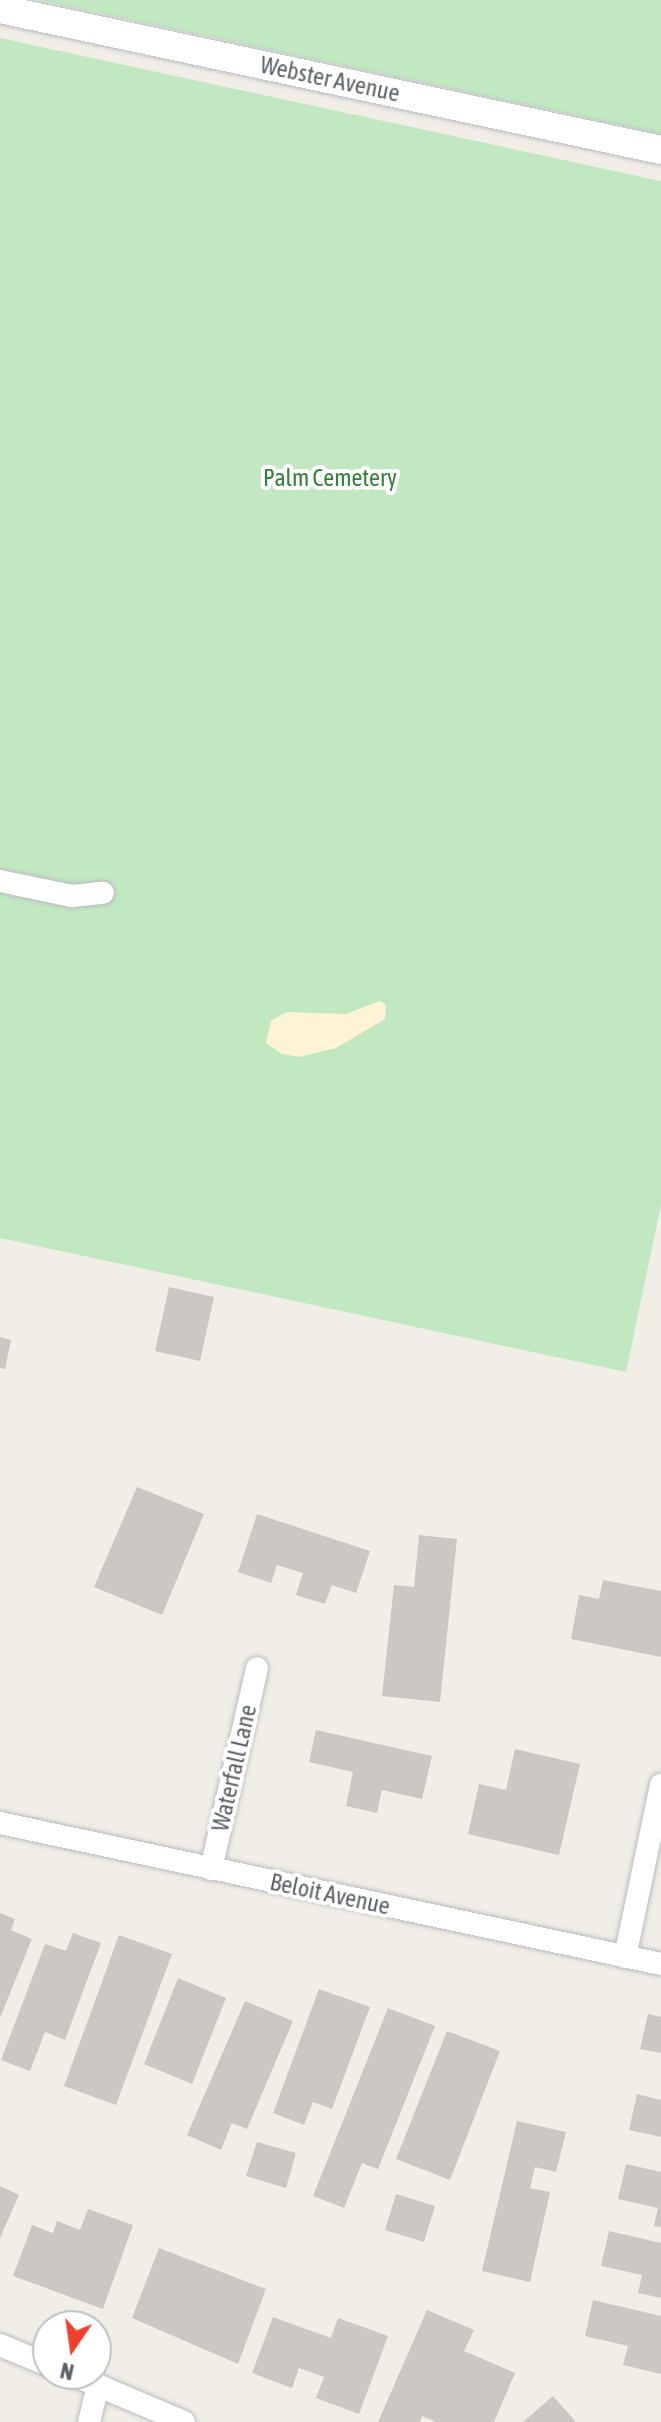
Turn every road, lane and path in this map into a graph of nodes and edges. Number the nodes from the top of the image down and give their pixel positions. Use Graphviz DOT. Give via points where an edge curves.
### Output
graph roads {
  1 [pos="0,9"];
  2 [pos="661,150"];
  3 [pos="0,881"];
  4 [pos="103,893"];
  5 [pos="257,1668"];
  6 [pos="661,1785"];
  7 [pos="0,1823"];
  8 [pos="211,1869"];
  9 [pos="625,1957"];
  10 [pos="661,1964"];
  11 [pos="0,2345"];
  12 [pos="32,2358"];
  13 [pos="97,2390"];
  14 [pos="110,2390"];
  15 [pos="89,2422"];
  16 [pos="184,2422"];
  1 -- 2 [label="street, Webster Avenue"];
  3 -- 4 [label="street" via="72,896"];
  5 -- 8 [label="street, Waterfall Lane"];
  6 -- 9 [label="street"];
  7 -- 8 [label="street, Beloit Avenue"];
  8 -- 9 [label="street, Beloit Avenue"];
  9 -- 10 [label="street, Beloit Avenue"];
  11 -- 12 [label="street"];
  13 -- 15 [label="street"];
  14 -- 16 [label="street"];
}
